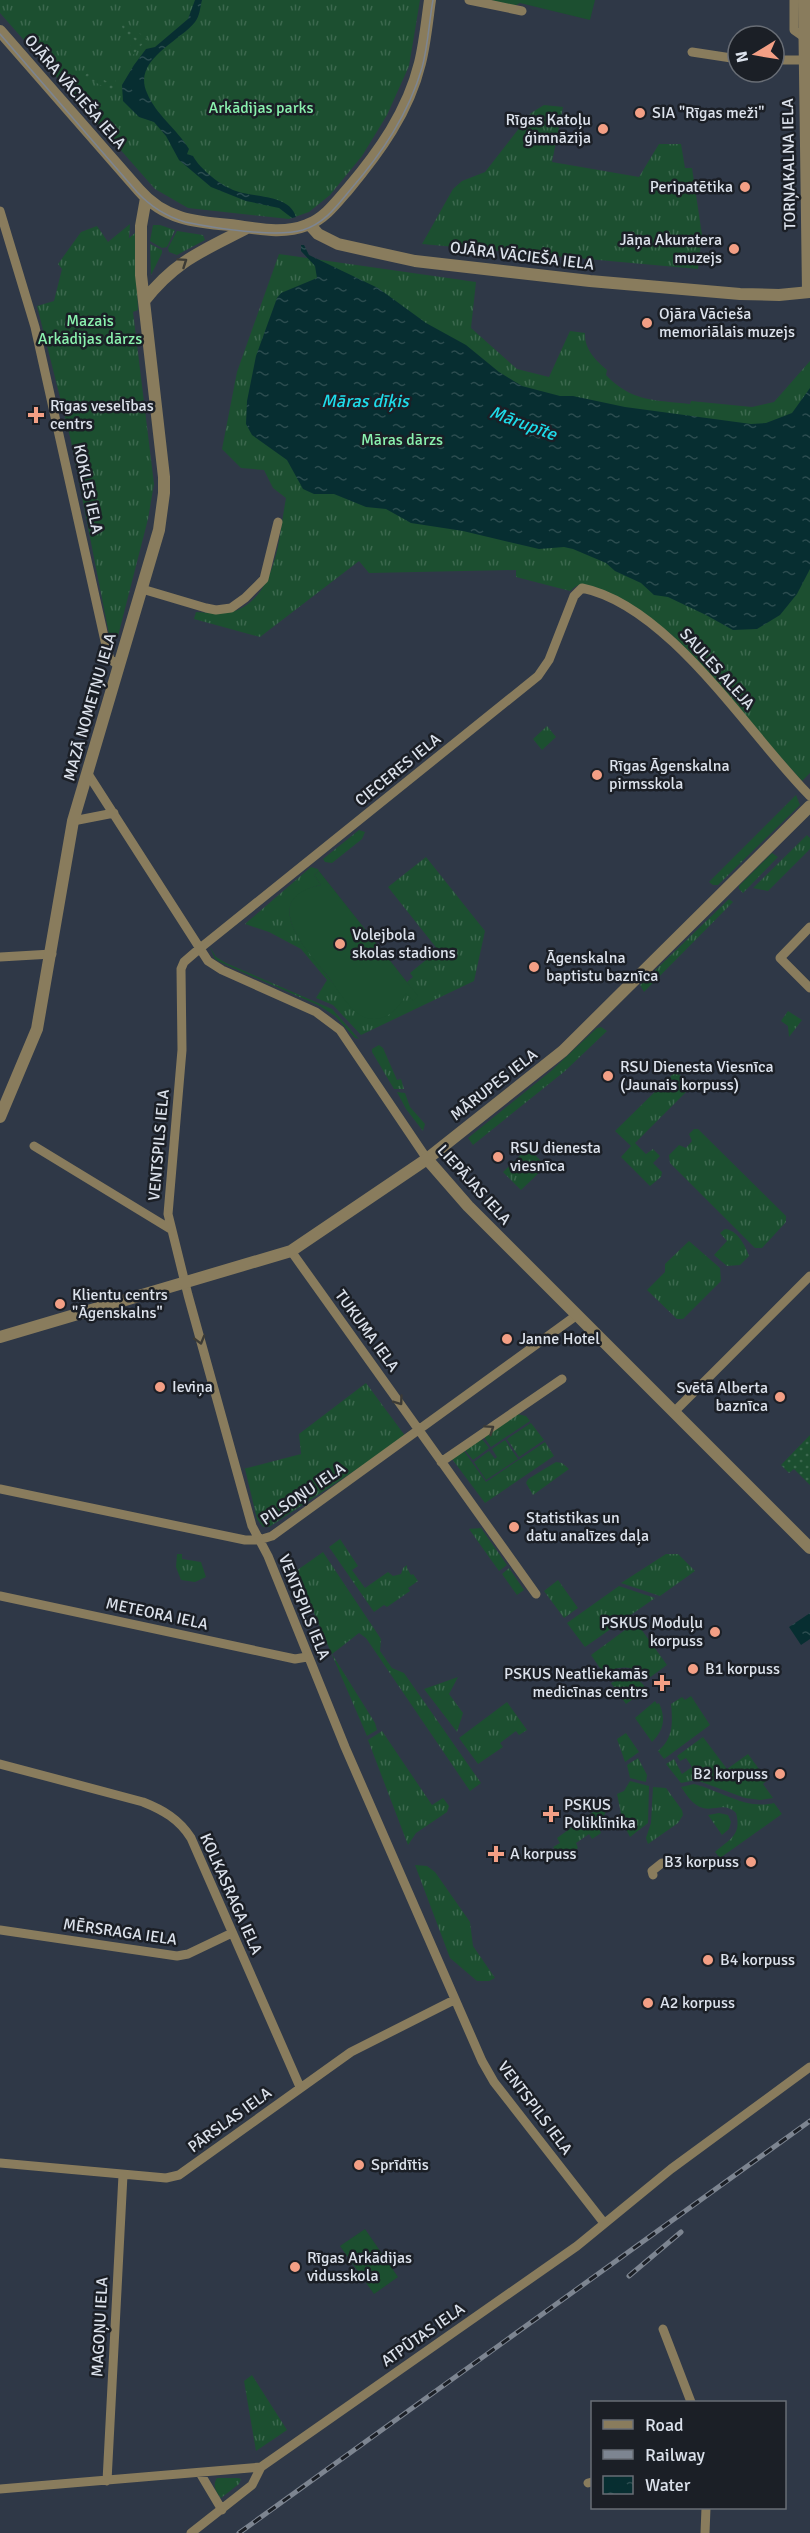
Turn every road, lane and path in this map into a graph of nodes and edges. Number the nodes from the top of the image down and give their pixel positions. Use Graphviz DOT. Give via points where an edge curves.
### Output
graph roads {
  1 [pos="430,0"];
  2 [pos="469,0"];
  3 [pos="794,0"];
  4 [pos="804,0"];
  5 [pos="522,11"];
  6 [pos="0,31"];
  7 [pos="804,38"];
  8 [pos="693,52"];
  9 [pos="726,57"];
  10 [pos="786,60"];
  11 [pos="804,60"];
  12 [pos="146,198"];
  13 [pos="0,211"];
  14 [pos="310,225"];
  15 [pos="248,227"];
  16 [pos="809,292"];
  17 [pos="144,301"];
  18 [pos="278,522"];
  19 [pos="582,588"];
  20 [pos="142,589"];
  21 [pos="119,666"];
  22 [pos="88,774"];
  23 [pos="810,796"];
  24 [pos="810,806"];
  25 [pos="114,813"];
  26 [pos="74,821"];
  27 [pos="810,927"];
  28 [pos="199,949"];
  29 [pos="52,954"];
  30 [pos="0,957"];
  31 [pos="810,988"];
  32 [pos="0,1117"];
  33 [pos="34,1146"];
  34 [pos="427,1159"];
  35 [pos="172,1230"];
  36 [pos="291,1251"];
  37 [pos="810,1276"];
  38 [pos="185,1284"];
  39 [pos="577,1315"];
  40 [pos="0,1337"];
  41 [pos="562,1379"];
  42 [pos="674,1412"];
  43 [pos="419,1429"];
  44 [pos="441,1462"];
  45 [pos="0,1489"];
  46 [pos="259,1540"];
  47 [pos="810,1548"];
  48 [pos="536,1594"];
  49 [pos="0,1596"];
  50 [pos="307,1657"];
  51 [pos="0,1764"];
  52 [pos="662,1863"];
  53 [pos="653,1875"];
  54 [pos="0,1930"];
  55 [pos="232,1934"];
  56 [pos="454,2000"];
  57 [pos="810,2067"];
  58 [pos="300,2087"];
  59 [pos="0,2163"];
  60 [pos="123,2175"];
  61 [pos="604,2223"];
  62 [pos="663,2330"];
  63 [pos="690,2401"];
  64 [pos="261,2467"];
  65 [pos="200,2473"];
  66 [pos="107,2481"];
  67 [pos="0,2489"];
  68 [pos="706,2509"];
  69 [pos="222,2510"];
  70 [pos="191,2533"];
  71 [pos="705,2533"];
  1 -- 14 [label="street" via="415,82 383,146 324,215"];
  2 -- 5 [label="street"];
  3 -- 7 [label="street" via="794,30"];
  4 -- 7 [label="street, TORŅAKALNA IELA"];
  6 -- 12 [label="street, OJĀRA VĀCIEŠA IELA"];
  7 -- 11 [label="street, TORŅAKALNA IELA"];
  8 -- 9 [label="street"];
  10 -- 11 [label="street"];
  11 -- 16 [label="street, TORŅAKALNA IELA"];
  12 -- 15 [label="street, OJĀRA VĀCIEŠA IELA" via="179,218"];
  12 -- 17 [label="street, MAZĀ NOMETŅU IELA" via="141,243"];
  13 -- 21 [label="street, KOKLES IELA" via="35,327 106,650"];
  14 -- 15 [label="street, OJĀRA VĀCIEŠA IELA" via="288,230"];
  14 -- 16 [label="street, OJĀRA VĀCIEŠA IELA" via="338,244 415,261 740,294"];
  17 -- 15 [label="street, one-way" via="166,274 182,262"];
  17 -- 20 [label="street, MAZĀ NOMETŅU IELA" via="164,493 159,530"];
  18 -- 20 [label="street" via="264,579 231,608 206,608"];
  19 -- 23 [label="street, SAULES ALEJA" via="620,604 663,633"];
  19 -- 28 [label="street, CIECERES IELA" via="574,596 549,660 538,676"];
  20 -- 21 [label="street, MAZĀ NOMETŅU IELA"];
  21 -- 22 [label="street, MAZĀ NOMETŅU IELA"];
  22 -- 25 [label="street, LIEPĀJAS IELA"];
  22 -- 26 [label="street, MAZĀ NOMETŅU IELA"];
  24 -- 34 [label="street, MĀRUPES IELA" via="563,1051"];
  25 -- 26 [label="street"];
  25 -- 28 [label="street, LIEPĀJAS IELA"];
  26 -- 29 [label="street, MAZĀ NOMETŅU IELA"];
  27 -- 31 [label="street" via="780,957"];
  28 -- 34 [label="street, LIEPĀJAS IELA" via="222,970 316,1012 340,1030"];
  28 -- 35 [label="street, VENTSPILS IELA" via="184,962 180,976 182,1050 168,1214"];
  29 -- 30 [label="street"];
  29 -- 32 [label="street, MAZĀ NOMETŅU IELA" via="37,1029"];
  33 -- 35 [label="street"];
  34 -- 36 [label="street, MĀRUPES IELA"];
  34 -- 39 [label="street, LIEPĀJAS IELA" via="468,1206"];
  35 -- 38 [label="street, VENTSPILS IELA"];
  36 -- 38 [label="street, MĀRUPES IELA"];
  36 -- 43 [label="street, TUKUMA IELA, one-way"];
  37 -- 42 [label="street"];
  38 -- 40 [label="street, MĀRUPES IELA"];
  38 -- 46 [label="street, VENTSPILS IELA, one-way"];
  39 -- 42 [label="street, LIEPĀJAS IELA"];
  39 -- 43 [label="street, PILSOŅU IELA"];
  44 -- 41 [label="street, one-way"];
  42 -- 47 [label="street, LIEPĀJAS IELA"];
  43 -- 44 [label="street, TUKUMA IELA"];
  43 -- 46 [label="street, PILSOŅU IELA" via="272,1536"];
  44 -- 48 [label="street, TUKUMA IELA"];
  45 -- 46 [label="street, PILSOŅU IELA"];
  46 -- 50 [label="street, VENTSPILS IELA"];
  49 -- 50 [label="street, METEORA IELA" via="295,1659"];
  50 -- 56 [label="street, VENTSPILS IELA"];
  51 -- 55 [label="street, KOLKASRAGA IELA" via="143,1802 169,1814 191,1838"];
  52 -- 53 [label="street" via="652,1871"];
  54 -- 55 [label="street, MĒRSRAGA IELA" via="177,1956"];
  55 -- 58 [label="street, KOLKASRAGA IELA"];
  56 -- 58 [label="street, PĀRSLAS IELA" via="351,2052"];
  56 -- 61 [label="street, VENTSPILS IELA" via="494,2082"];
  57 -- 61 [label="street, ATPŪTAS IELA"];
  58 -- 60 [label="street, PĀRSLAS IELA" via="179,2175"];
  59 -- 60 [label="street, PĀRSLAS IELA"];
  60 -- 66 [label="street, MAGOŅU IELA"];
  61 -- 64 [label="street, ATPŪTAS IELA" via="577,2246"];
  62 -- 63 [label="street"];
  64 -- 65 [label="street, ATPŪTAS IELA"];
  64 -- 69 [label="street" via="252,2485"];
  65 -- 66 [label="street, ATPŪTAS IELA"];
  65 -- 69 [label="street"];
  66 -- 67 [label="street, ATPŪTAS IELA"];
  68 -- 71 [label="street"];
  69 -- 70 [label="street"];
}
